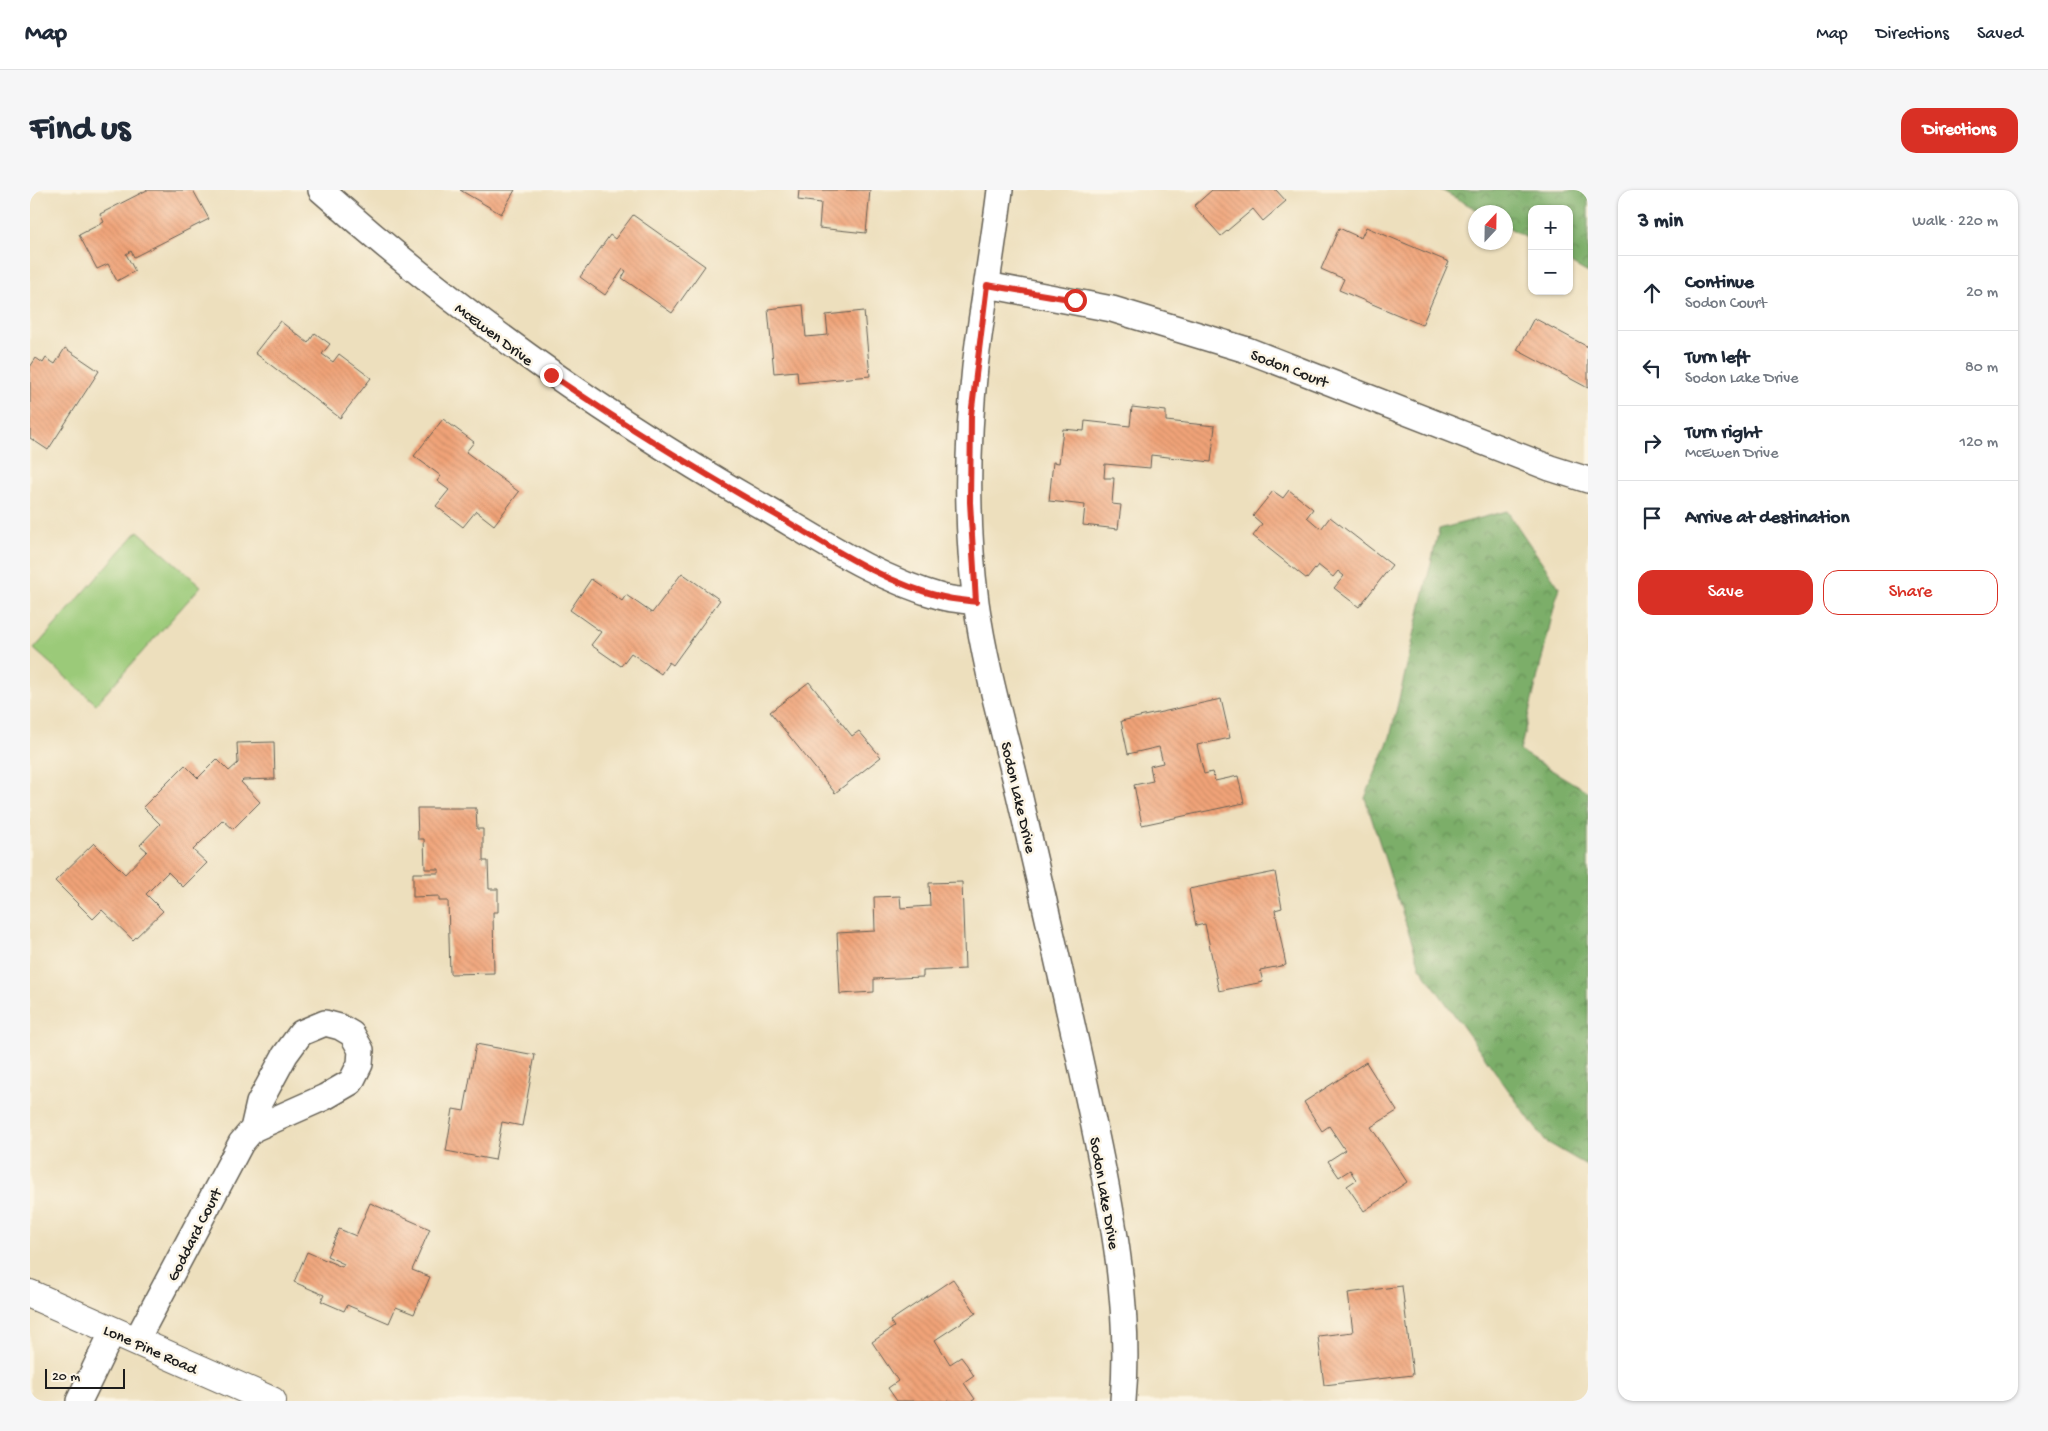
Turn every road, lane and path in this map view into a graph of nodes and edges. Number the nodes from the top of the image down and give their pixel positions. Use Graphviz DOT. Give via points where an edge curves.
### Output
graph roads {
  1 [pos="321,190"];
  2 [pos="1000,190"];
  3 [pos="987,285"];
  4 [pos="1587,482"];
  5 [pos="976,602"];
  6 [pos="253,1129"];
  7 [pos="30,1294"];
  8 [pos="124,1336"];
  9 [pos="79,1401"];
  10 [pos="272,1401"];
  11 [pos="1123,1401"];
  1 -- 5 [label="street, McEwen Drive" via="490,330 644,436 757,504 886,575 943,597"];
  2 -- 3 [label="street, Sodon Lake Drive"];
  3 -- 4 [label="street, Sodon Court" via="1112,309 1238,347"];
  3 -- 5 [label="street, Sodon Lake Drive" via="971,416 970,502"];
  5 -- 11 [label="street, Sodon Lake Drive" via="1101,1157 1122,1305"];
  6 -- 6 [label="street, Goddard Court" via="259,1102 301,1033 326,1023 352,1034 361,1050 360,1064 351,1082 326,1098"];
  6 -- 8 [label="street, Goddard Court"];
  7 -- 8 [label="street, Lone Pine Road"];
  8 -- 9 [label="street, Goddard Court"];
  8 -- 10 [label="street, Lone Pine Road"];
}
